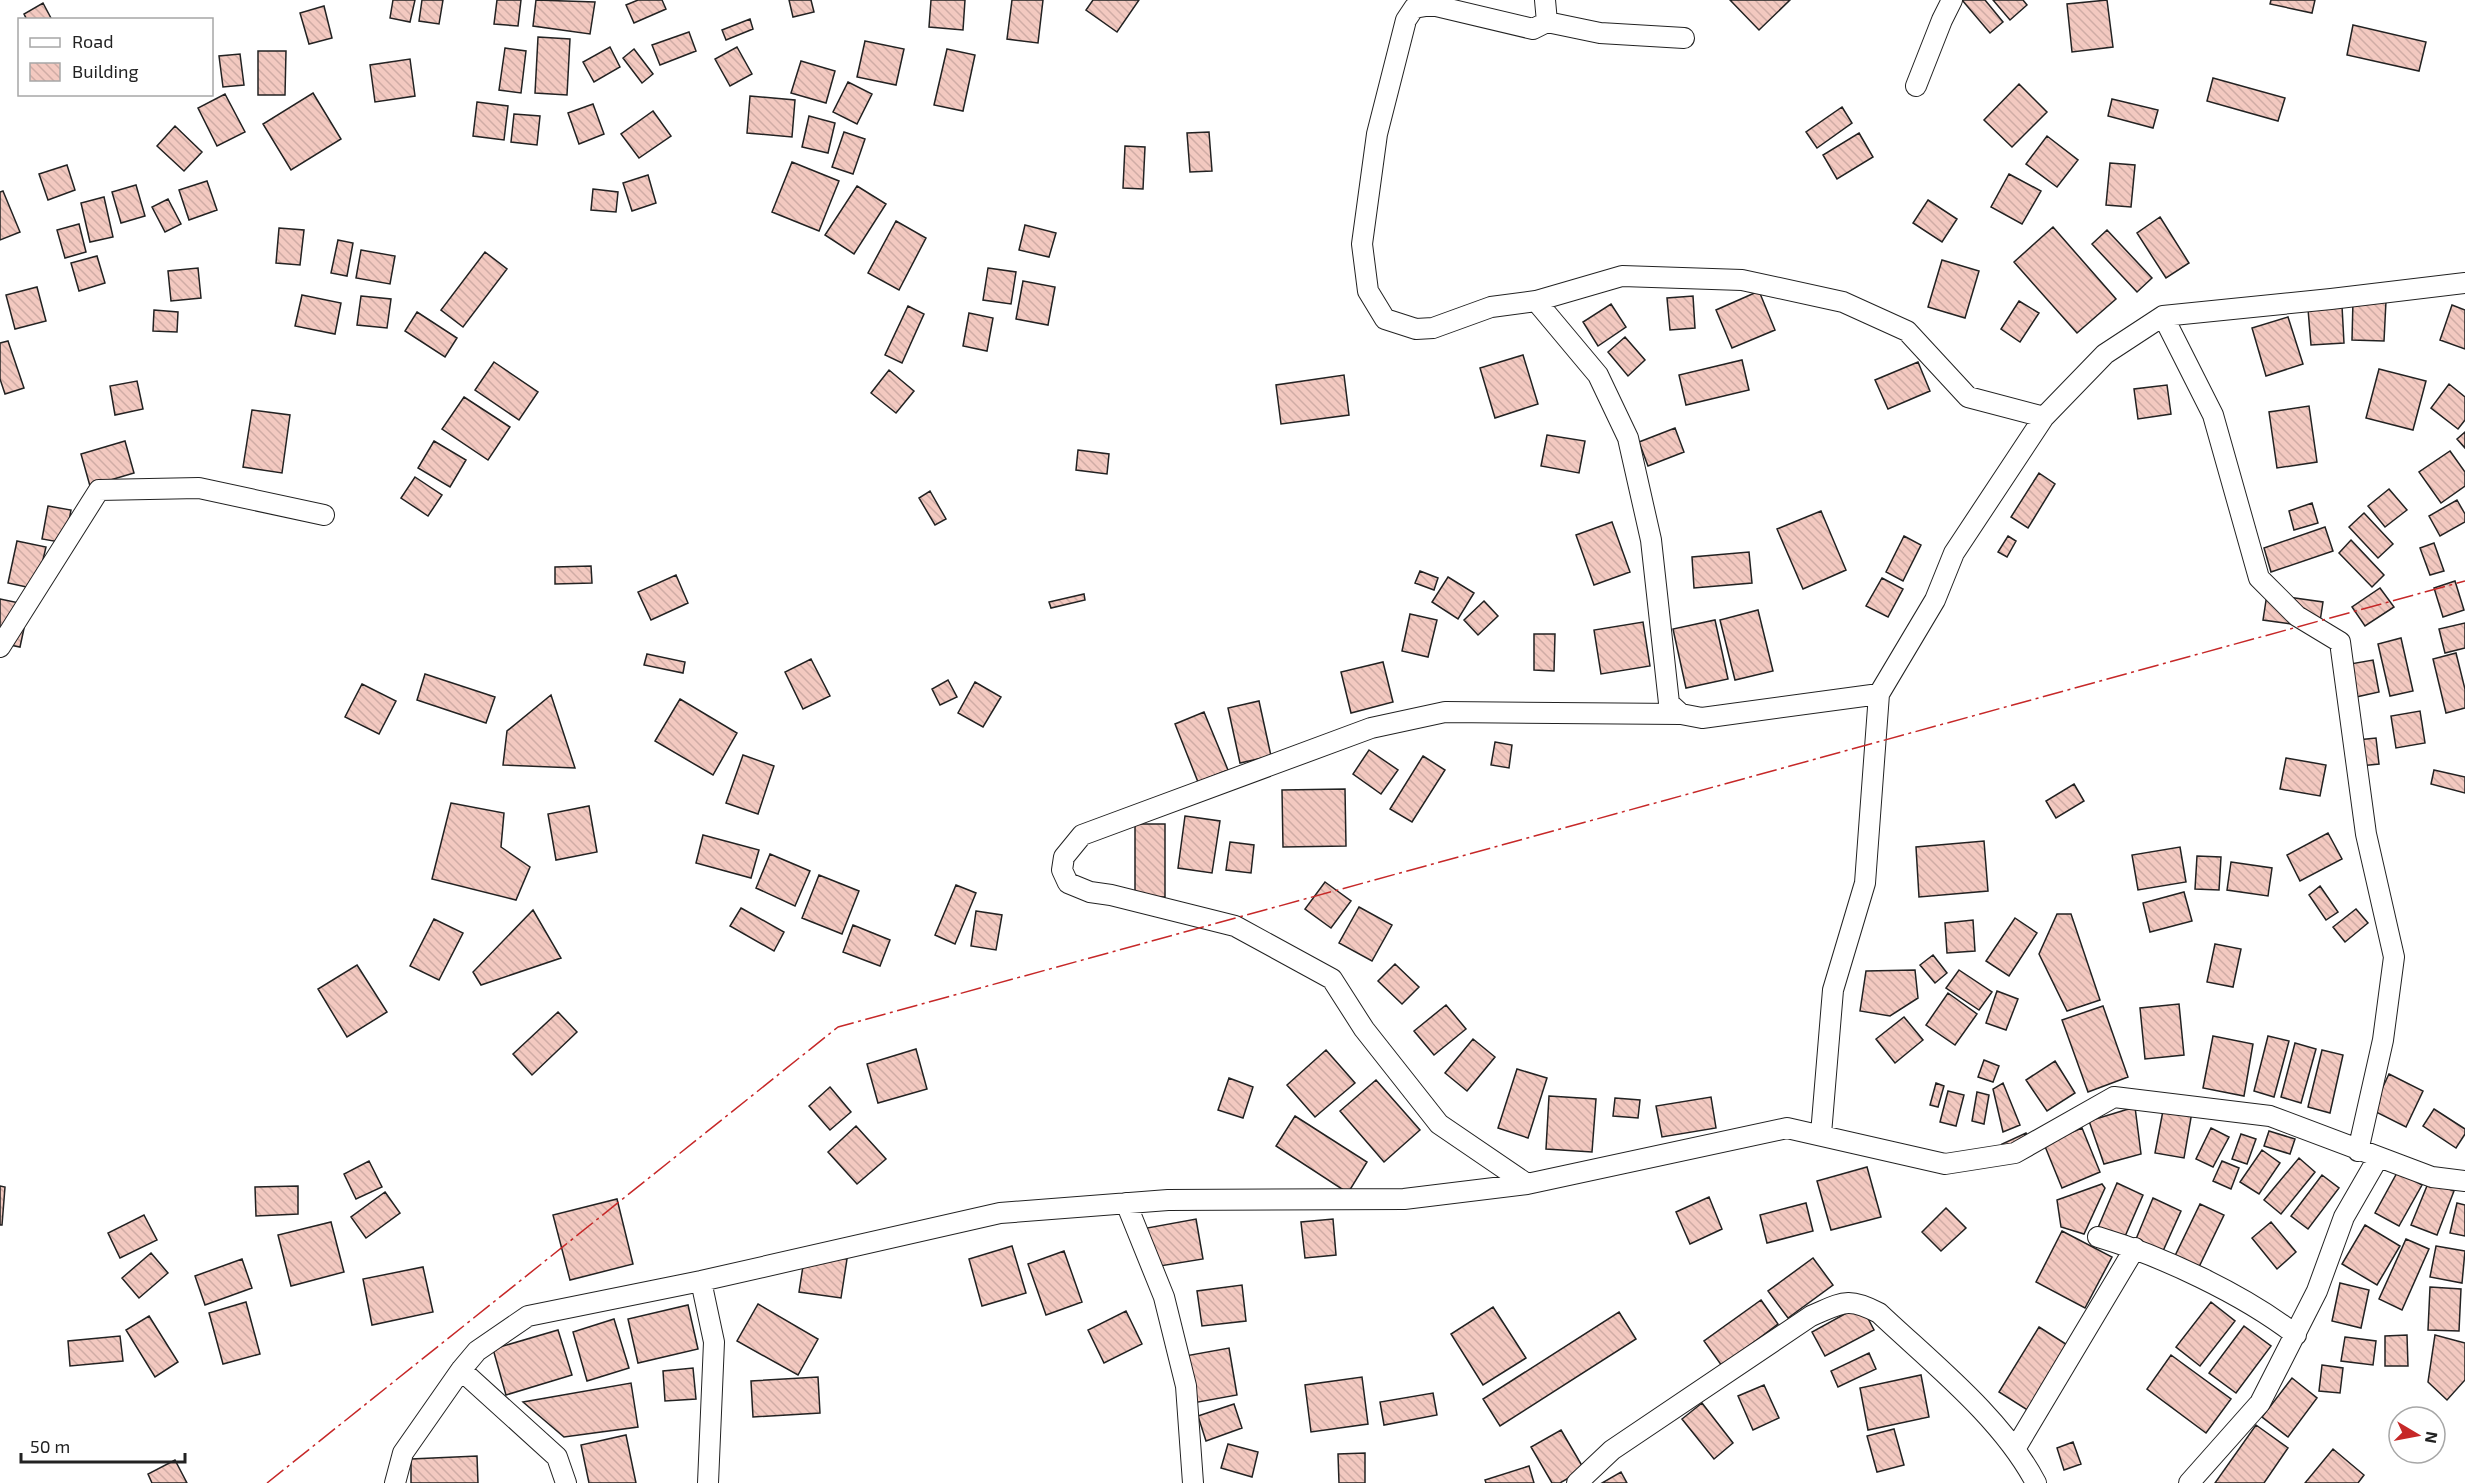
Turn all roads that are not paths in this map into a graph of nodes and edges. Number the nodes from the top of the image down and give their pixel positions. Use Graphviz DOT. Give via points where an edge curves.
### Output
graph roads {
  1 [pos="1545,0"];
  2 [pos="1952,0"];
  3 [pos="1547,22"];
  4 [pos="1684,38"];
  5 [pos="1916,86"];
  6 [pos="2465,283"];
  7 [pos="1536,301"];
  8 [pos="2163,316"];
  9 [pos="2044,417"];
  10 [pos="324,515"];
  11 [pos="0,647"];
  12 [pos="1879,694"];
  13 [pos="1681,714"];
  14 [pos="1821,1134"];
  15 [pos="2358,1151"];
  16 [pos="2378,1158"];
  17 [pos="2465,1181"];
  18 [pos="1527,1184"];
  19 [pos="1126,1203"];
  20 [pos="2098,1237"];
  21 [pos="2135,1248"];
  22 [pos="701,1281"];
  23 [pos="2296,1335"];
  24 [pos="461,1370"];
  25 [pos="2015,1449"];
  26 [pos="395,1483"];
  27 [pos="566,1483"];
  28 [pos="708,1483"];
  29 [pos="1193,1483"];
  30 [pos="1577,1483"];
  31 [pos="2036,1483"];
  32 [pos="2189,1483"];
  1 -- 3 [label="street"];
  2 -- 5 [label="street"];
  3 -- 4 [label="street" via="1600,33"];
  3 -- 7 [label="street" via="1533,29 1432,5 1414,8 1406,20 1377,134 1362,244 1368,291 1385,319 1416,329 1433,328 1491,307"];
  6 -- 8 [label="street"];
  7 -- 9 [label="street" via="1622,276 1742,280 1843,302 1907,331 1968,397"];
  7 -- 13 [label="street" via="1598,375 1628,438 1652,540 1669,703"];
  8 -- 9 [label="street" via="2105,354"];
  8 -- 15 [label="street" via="2213,416 2259,578 2297,616 2340,642 2366,834 2394,957 2383,1040"];
  9 -- 12 [label="street" via="1954,553 1935,600"];
  10 -- 11 [label="street" via="199,488 99,490"];
  12 -- 13 [label="street" via="1702,718"];
  12 -- 14 [label="street" via="1865,883 1833,990"];
  13 -- 18 [label="street" via="1445,712 1371,728 1082,835 1064,857 1062,870 1068,883 1090,892 1235,926 1332,979 1364,1029 1439,1124"];
  14 -- 15 [label="street" via="1945,1164 2015,1153 2114,1097 2270,1116"];
  14 -- 18 [label="street" via="1787,1128"];
  15 -- 16 [label="street"];
  16 -- 17 [label="street" via="2432,1178"];
  16 -- 23 [label="street" via="2344,1217"];
  18 -- 19 [label="street" via="1404,1199"];
  19 -- 22 [label="street" via="1000,1213"];
  19 -- 29 [label="street" via="1164,1297 1186,1386"];
  20 -- 21 [label="street"];
  21 -- 23 [label="street" via="2268,1313"];
  21 -- 25 [label="street"];
  22 -- 24 [label="street" via="528,1316 477,1351"];
  22 -- 28 [label="street" via="714,1342"];
  23 -- 32 [label="street" via="2260,1403"];
  24 -- 26 [label="street" via="403,1453"];
  24 -- 27 [label="street" via="557,1457"];
  25 -- 30 [label="street" via="1974,1403 1879,1312 1846,1301 1811,1316 1622,1443"];
  25 -- 31 [label="street"];
}
